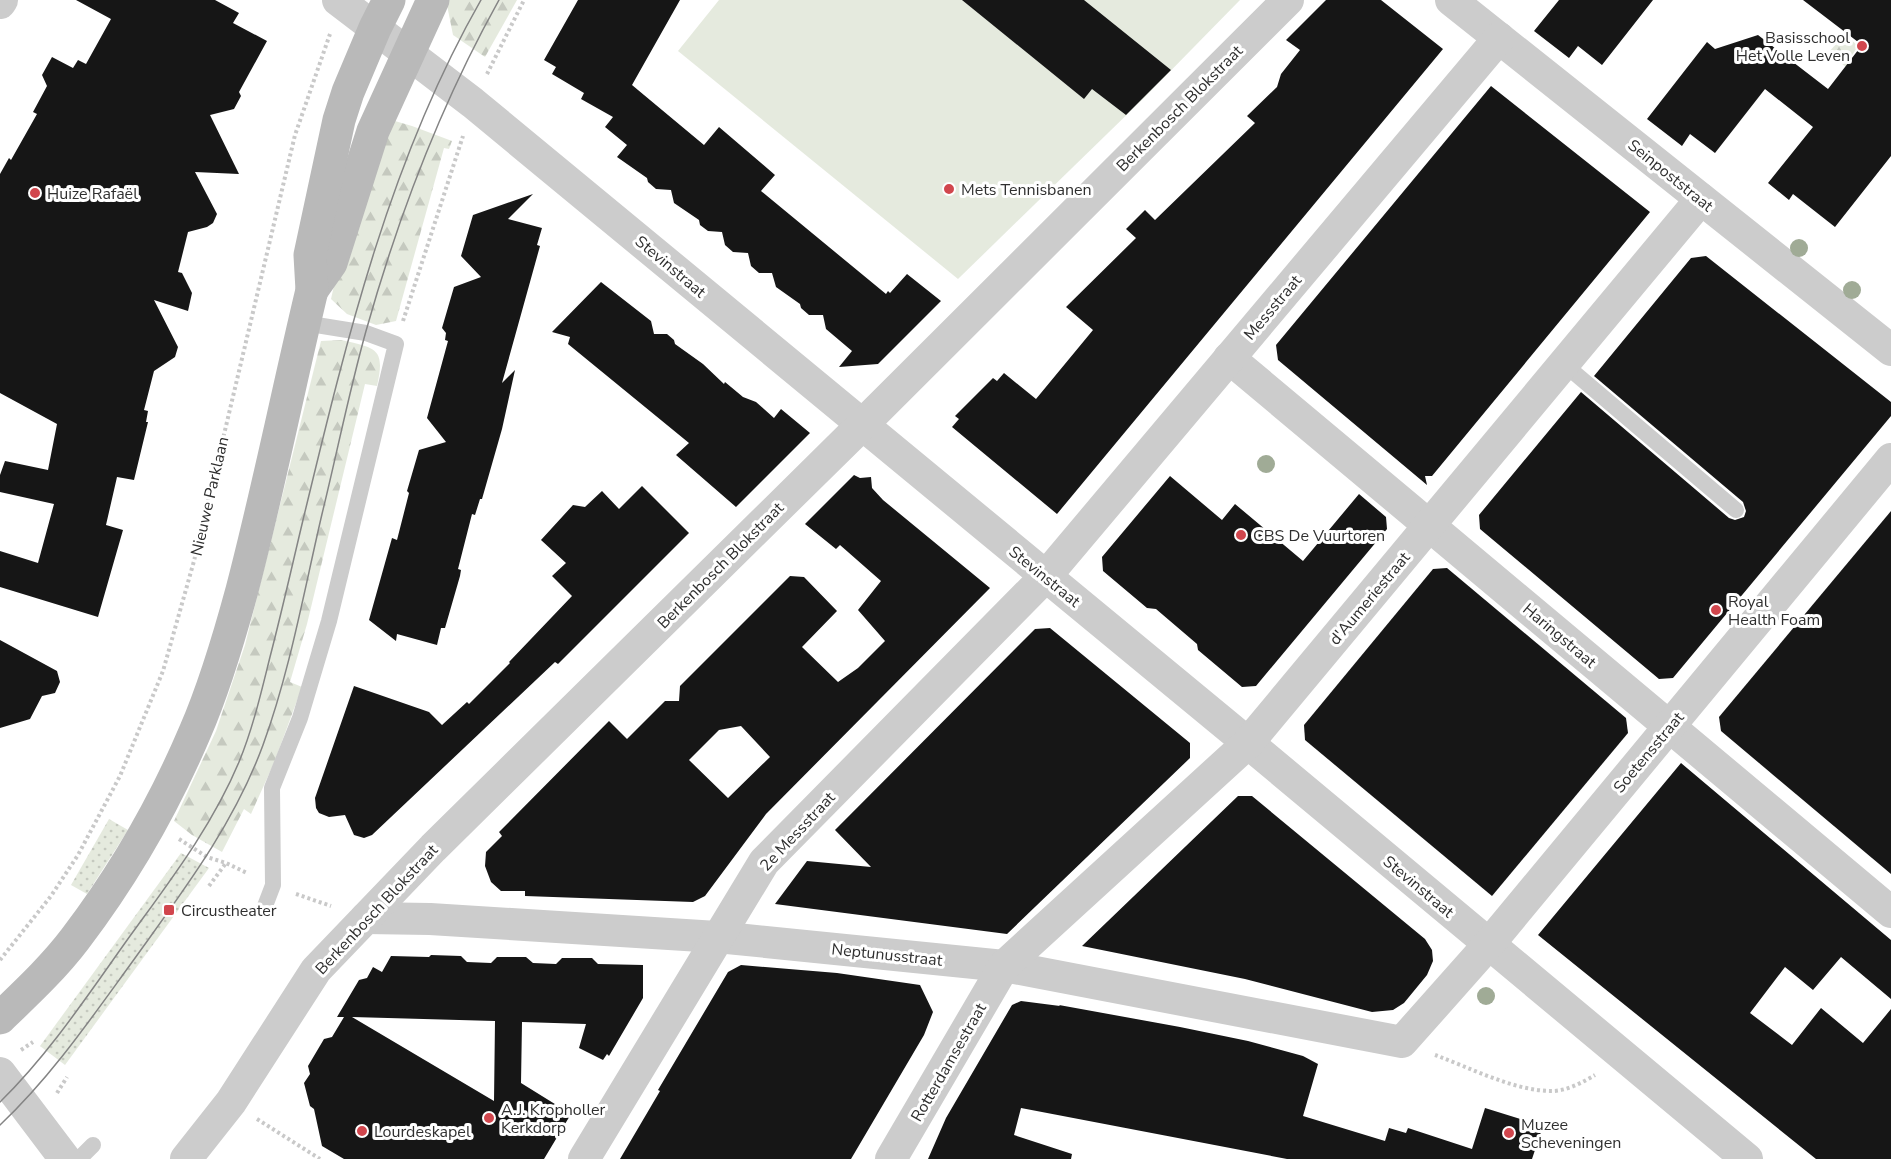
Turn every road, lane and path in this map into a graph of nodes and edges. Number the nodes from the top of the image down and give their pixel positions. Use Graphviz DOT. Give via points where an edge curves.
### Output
graph roads {
  1 [pos="433,0"];
  2 [pos="524,0"];
  3 [pos="1288,0"];
  4 [pos="1451,0"];
  5 [pos="339,2"];
  6 [pos="382,14"];
  7 [pos="1499,38"];
  8 [pos="408,54"];
  9 [pos="473,103"];
  10 [pos="1701,199"];
  11 [pos="312,290"];
  12 [pos="304,323"];
  13 [pos="396,344"];
  14 [pos="1891,350"];
  15 [pos="1229,358"];
  16 [pos="1564,364"];
  17 [pos="862,425"];
  18 [pos="1891,459"];
  19 [pos="1736,510"];
  20 [pos="1429,525"];
  21 [pos="1046,576"];
  22 [pos="1669,726"];
  23 [pos="1248,743"];
  24 [pos="153,820"];
  25 [pos="273,885"];
  26 [pos="209,886"];
  27 [pos="265,906"];
  28 [pos="333,907"];
  29 [pos="1891,912"];
  30 [pos="366,918"];
  31 [pos="717,937"];
  32 [pos="1489,944"];
  33 [pos="0,960"];
  34 [pos="1004,966"];
  35 [pos="0,1018"];
  36 [pos="1402,1042"];
  37 [pos="1624,1056"];
  38 [pos="0,1072"];
  39 [pos="231,1102"];
  40 [pos="93,1145"];
  41 [pos="65,1159"];
  42 [pos="80,1159"];
  43 [pos="186,1159"];
  44 [pos="320,1159"];
  45 [pos="584,1159"];
  46 [pos="891,1159"];
  47 [pos="1747,1159"];
  1 -- 8 [label="main road"];
  2 -- 9 [label="path"];
  3 -- 17 [label="street, Berkenbosch Blokstraat"];
  4 -- 7 [label="street, Seinpoststraat"];
  5 -- 6 [label="street, Stevinstraat"];
  5 -- 33 [label="path, Nieuwe Parklaan" via="295,135 194,561 163,671 120,776 93,829 51,896"];
  6 -- 8 [label="street, Stevinstraat"];
  6 -- 11 [label="main road" via="339,120 310,255"];
  7 -- 10 [label="street, Seinpoststraat"];
  7 -- 15 [label="street, Messstraat"];
  8 -- 9 [label="street, Stevinstraat"];
  8 -- 11 [label="main road" via="373,131 331,263"];
  9 -- 13 [label="path"];
  9 -- 17 [label="street, Stevinstraat"];
  10 -- 14 [label="street, Seinpoststraat"];
  10 -- 16 [label="street, d'Aumeriestraat"];
  11 -- 12 [label="main road"];
  12 -- 13 [label="lane" via="366,333"];
  12 -- 24 [label="main road" via="253,549 225,650 196,731"];
  13 -- 25 [label="lane" via="329,621 300,717 272,788"];
  15 -- 20 [label="street, Haringstraat"];
  15 -- 21 [label="street, Messstraat"];
  16 -- 19 [label="lane"];
  16 -- 20 [label="street, d'Aumeriestraat"];
  17 -- 21 [label="street, Stevinstraat"];
  17 -- 30 [label="street, Berkenbosch Blokstraat"];
  18 -- 22 [label="street, Soetensstraat"];
  20 -- 22 [label="street, Haringstraat"];
  20 -- 23 [label="street, d'Aumeriestraat"];
  21 -- 23 [label="street, Stevinstraat"];
  21 -- 31 [label="street, 2e Messstraat" via="764,862"];
  22 -- 29 [label="street, Haringstraat"];
  22 -- 32 [label="street, Soetensstraat"];
  23 -- 32 [label="street, Stevinstraat"];
  23 -- 34 [label="street, d'Aumeriestraat"];
  24 -- 26 [label="path" via="200,853 226,863"];
  24 -- 35 [label="main road" via="122,873 74,940"];
  25 -- 27 [label="lane"];
  25 -- 28 [label="path"];
  30 -- 31 [label="street, Neptunusstraat"];
  30 -- 39 [label="street, Berkenbosch Blokstraat" via="316,970"];
  31 -- 34 [label="street, Neptunusstraat"];
  31 -- 45 [label="street, 2e Messstraat"];
  32 -- 36 [label="street, Soetensstraat"];
  32 -- 37 [label="street, Stevinstraat"];
  34 -- 36 [label="street, Neptunusstraat"];
  34 -- 46 [label="street, Rotterdamsestraat"];
  36 -- 37 [label="path" via="1518,1086 1553,1091 1582,1083"];
  37 -- 47 [label="street, Stevinstraat"];
  38 -- 41 [label="street"];
  39 -- 43 [label="street, Berkenbosch Blokstraat"];
  39 -- 44 [label="path"];
  40 -- 42 [label="lane"];
}
